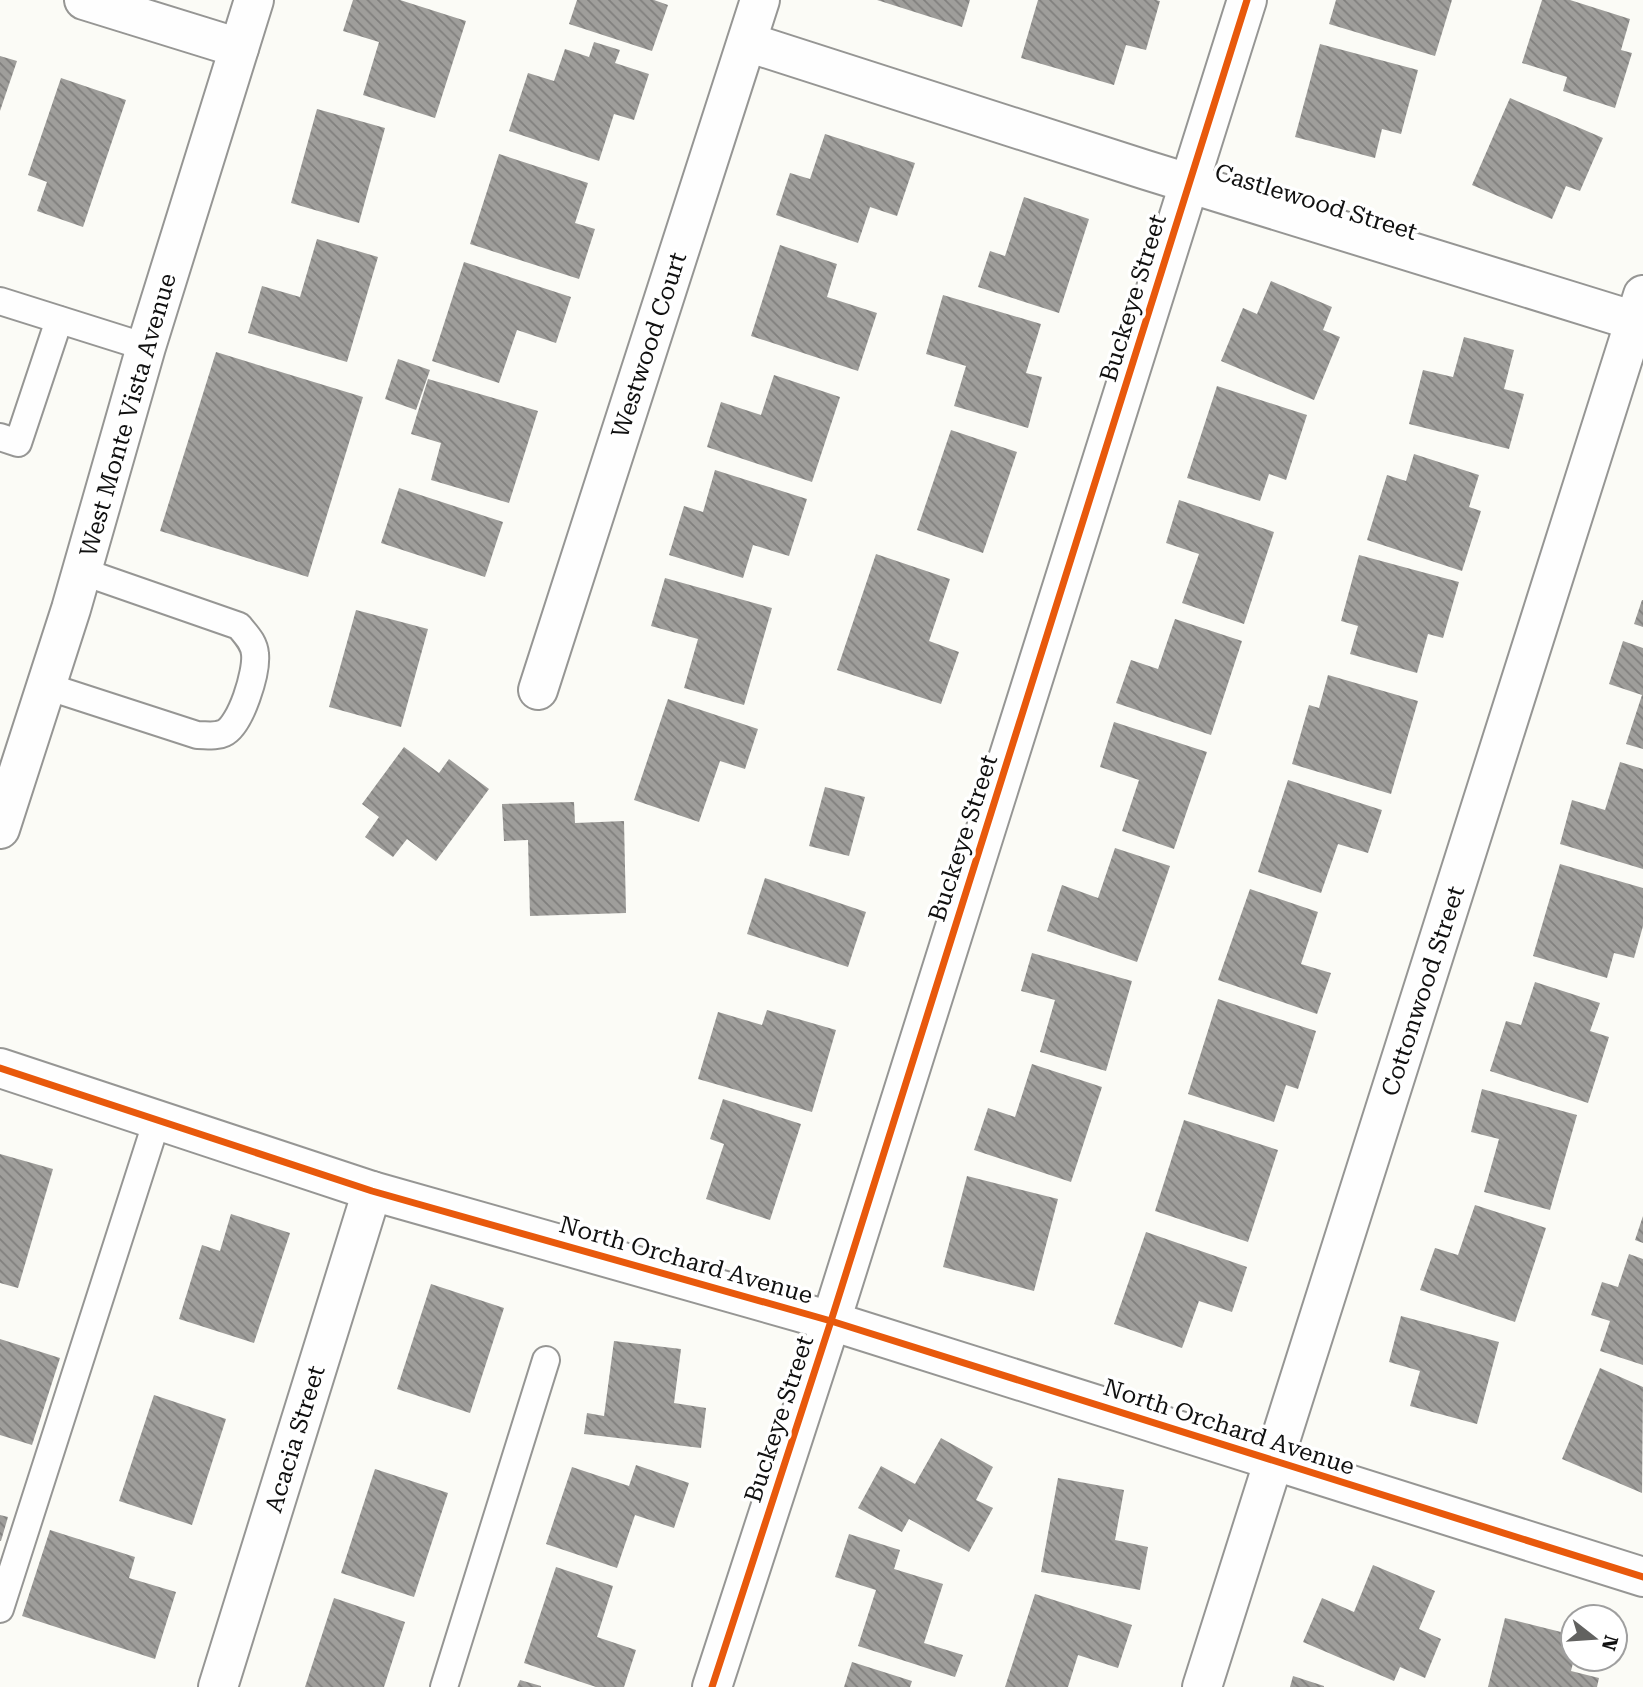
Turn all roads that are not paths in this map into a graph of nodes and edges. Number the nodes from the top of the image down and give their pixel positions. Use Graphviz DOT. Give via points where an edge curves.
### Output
graph roads {
  1 [pos="84,0"];
  2 [pos="254,0"];
  3 [pos="760,0"];
  4 [pos="1247,0"];
  5 [pos="747,42"];
  6 [pos="239,48"];
  7 [pos="1189,183"];
  8 [pos="0,301"];
  9 [pos="1639,308"];
  10 [pos="59,320"];
  11 [pos="146,347"];
  12 [pos="0,437"];
  13 [pos="81,572"];
  14 [pos="46,687"];
  15 [pos="538,691"];
  16 [pos="0,829"];
  17 [pos="0,1068"];
  18 [pos="156,1119"];
  19 [pos="372,1191"];
  20 [pos="831,1321"];
  21 [pos="546,1360"];
  22 [pos="1274,1461"];
  23 [pos="1643,1577"];
  24 [pos="0,1609"];
  25 [pos="218,1687"];
  26 [pos="444,1687"];
  27 [pos="712,1687"];
  28 [pos="1202,1687"];
  1 -- 6 [label="street"];
  2 -- 6 [label="street, West Monte Vista Avenue"];
  3 -- 5 [label="street, Westwood Court"];
  4 -- 7 [label="street, Buckeye Street"];
  5 -- 7 [label="street, Castlewood Street"];
  5 -- 15 [label="street, Westwood Court"];
  6 -- 11 [label="street, West Monte Vista Avenue"];
  7 -- 9 [label="street, Castlewood Street"];
  7 -- 20 [label="street, Buckeye Street"];
  8 -- 10 [label="lane"];
  9 -- 22 [label="street, Cottonwood Street"];
  10 -- 11 [label="lane"];
  10 -- 12 [label="lane" via="18,443"];
  11 -- 13 [label="street, West Monte Vista Avenue"];
  13 -- 14 [label="street, West Monte Vista Avenue"];
  13 -- 14 [label="lane" via="239,626 252,642 253,678 239,716 226,732 214,736 198,735"];
  14 -- 16 [label="street, West Monte Vista Avenue"];
  17 -- 18 [label="street, North Orchard Avenue"];
  18 -- 19 [label="street, North Orchard Avenue"];
  18 -- 24 [label="lane"];
  19 -- 20 [label="street, North Orchard Avenue"];
  19 -- 25 [label="street, Acacia Street"];
  20 -- 22 [label="street, North Orchard Avenue"];
  20 -- 27 [label="street, Buckeye Street"];
  21 -- 26 [label="lane"];
  22 -- 23 [label="street, North Orchard Avenue"];
  22 -- 28 [label="street, Cottonwood Street"];
}
